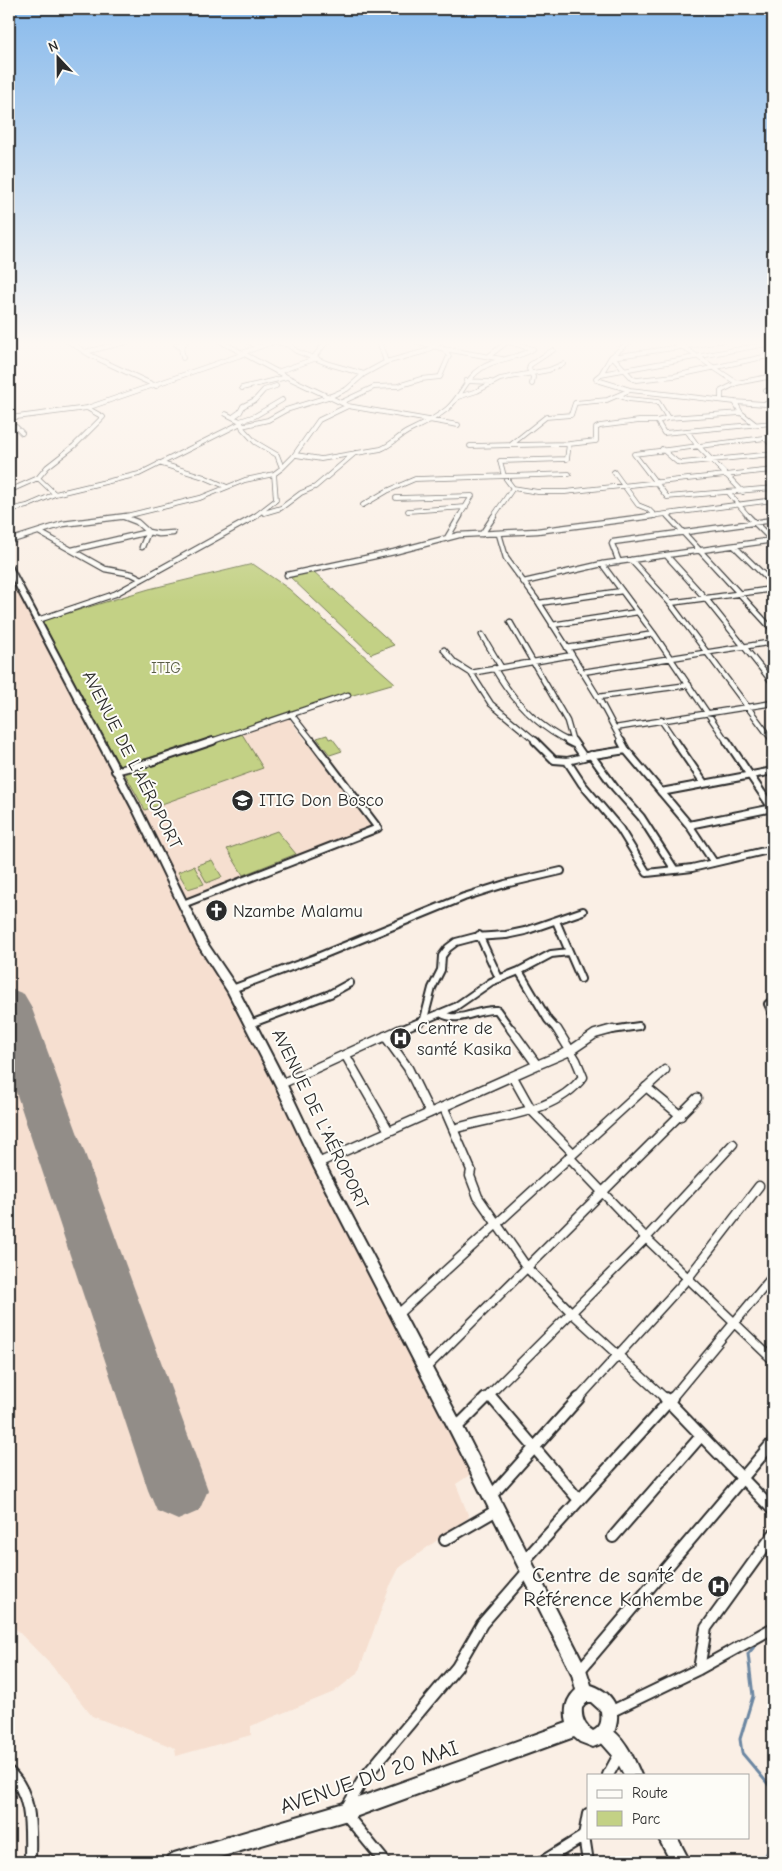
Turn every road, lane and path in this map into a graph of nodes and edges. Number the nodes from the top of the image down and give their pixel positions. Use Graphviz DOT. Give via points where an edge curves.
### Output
graph roads {
  1 [pos="17,428"];
  2 [pos="92,428"];
  3 [pos="230,428"];
  4 [pos="243,428"];
  5 [pos="313,428"];
  6 [pos="416,428"];
  7 [pos="532,428"];
  8 [pos="596,428"];
  9 [pos="661,428"];
  10 [pos="718,428"];
  11 [pos="687,432"];
  12 [pos="22,433"];
  13 [pos="765,438"];
  14 [pos="773,438"];
  15 [pos="512,444"];
  16 [pos="569,444"];
  17 [pos="697,445"];
  18 [pos="470,446"];
  19 [pos="773,446"];
  20 [pos="662,449"];
  21 [pos="356,452"];
  22 [pos="296,454"];
  23 [pos="773,454"];
  24 [pos="712,460"];
  25 [pos="159,463"];
  26 [pos="282,468"];
  27 [pos="773,470"];
  28 [pos="614,472"];
  29 [pos="274,474"];
  30 [pos="569,474"];
  31 [pos="504,476"];
  32 [pos="726,476"];
  33 [pos="38,478"];
  34 [pos="656,483"];
  35 [pos="625,486"];
  36 [pos="227,487"];
  37 [pos="513,488"];
  38 [pos="773,488"];
  39 [pos="11,490"];
  40 [pos="743,492"];
  41 [pos="730,493"];
  42 [pos="56,494"];
  43 [pos="396,498"];
  44 [pos="773,500"];
  45 [pos="739,505"];
  46 [pos="363,506"];
  47 [pos="466,507"];
  48 [pos="9,510"];
  49 [pos="408,512"];
  50 [pos="258,514"];
  51 [pos="667,515"];
  52 [pos="654,516"];
  53 [pos="123,517"];
  54 [pos="773,520"];
  55 [pos="754,523"];
  56 [pos="39,532"];
  57 [pos="148,532"];
  58 [pos="173,533"];
  59 [pos="682,533"];
  60 [pos="482,534"];
  61 [pos="499,534"];
  62 [pos="447,538"];
  63 [pos="773,540"];
  64 [pos="9,541"];
  65 [pos="734,546"];
  66 [pos="142,547"];
  67 [pos="72,550"];
  68 [pos="698,551"];
  69 [pos="667,556"];
  70 [pos="631,560"];
  71 [pos="619,562"];
  72 [pos="602,564"];
  73 [pos="9,567"];
  74 [pos="287,575"];
  75 [pos="142,579"];
  76 [pos="524,582"];
  77 [pos="773,584"];
  78 [pos="773,589"];
  79 [pos="622,591"];
  80 [pos="743,594"];
  81 [pos="706,599"];
  82 [pos="539,602"];
  83 [pos="670,603"];
  84 [pos="638,612"];
  85 [pos="38,620"];
  86 [pos="510,622"];
  87 [pos="552,625"];
  88 [pos="773,630"];
  89 [pos="654,634"];
  90 [pos="482,635"];
  91 [pos="773,642"];
  92 [pos="744,646"];
  93 [pos="568,648"];
  94 [pos="444,650"];
  95 [pos="707,651"];
  96 [pos="572,655"];
  97 [pos="669,656"];
  98 [pos="532,660"];
  99 [pos="501,667"];
  100 [pos="494,668"];
  101 [pos="583,672"];
  102 [pos="471,673"];
  103 [pos="773,683"];
  104 [pos="689,685"];
  105 [pos="348,695"];
  106 [pos="598,697"];
  107 [pos="773,703"];
  108 [pos="748,706"];
  109 [pos="707,712"];
  110 [pos="291,714"];
  111 [pos="661,720"];
  112 [pos="615,728"];
  113 [pos="773,742"];
  114 [pos="574,744"];
  115 [pos="626,750"];
  116 [pos="591,755"];
  117 [pos="584,756"];
  118 [pos="567,761"];
  119 [pos="116,771"];
  120 [pos="773,771"];
  121 [pos="749,775"];
  122 [pos="704,784"];
  123 [pos="661,792"];
  124 [pos="772,808"];
  125 [pos="689,825"];
  126 [pos="773,848"];
  127 [pos="713,861"];
  128 [pos="675,870"];
  129 [pos="561,871"];
  130 [pos="183,904"];
  131 [pos="583,910"];
  132 [pos="556,921"];
  133 [pos="479,935"];
  134 [pos="569,952"];
  135 [pos="519,971"];
  136 [pos="499,978"];
  137 [pos="581,979"];
  138 [pos="350,983"];
  139 [pos="232,989"];
  140 [pos="773,1000"];
  141 [pos="440,1013"];
  142 [pos="773,1015"];
  143 [pos="424,1019"];
  144 [pos="250,1024"];
  145 [pos="639,1026"];
  146 [pos="385,1036"];
  147 [pos="570,1051"];
  148 [pos="346,1056"];
  149 [pos="537,1065"];
  150 [pos="665,1070"];
  151 [pos="513,1078"];
  152 [pos="281,1084"];
  153 [pos="646,1087"];
  154 [pos="696,1098"];
  155 [pos="444,1108"];
  156 [pos="532,1110"];
  157 [pos="430,1113"];
  158 [pos="682,1116"];
  159 [pos="454,1129"];
  160 [pos="389,1132"];
  161 [pos="734,1144"];
  162 [pos="571,1155"];
  163 [pos="318,1164"];
  164 [pos="759,1186"];
  165 [pos="604,1194"];
  166 [pos="495,1224"];
  167 [pos="646,1238"];
  168 [pos="528,1269"];
  169 [pos="773,1276"];
  170 [pos="688,1278"];
  171 [pos="572,1313"];
  172 [pos="396,1315"];
  173 [pos="734,1322"];
  174 [pos="618,1356"];
  175 [pos="773,1360"];
  176 [pos="424,1370"];
  177 [pos="490,1395"];
  178 [pos="669,1402"];
  179 [pos="456,1428"];
  180 [pos="701,1436"];
  181 [pos="773,1442"];
  182 [pos="535,1448"];
  183 [pos="742,1479"];
  184 [pos="580,1500"];
  185 [pos="494,1503"];
  186 [pos="773,1510"];
  187 [pos="773,1535"];
  188 [pos="613,1537"];
  189 [pos="445,1540"];
  190 [pos="526,1566"];
  191 [pos="773,1628"];
  192 [pos="699,1669"];
  193 [pos="579,1672"];
  194 [pos="585,1694"];
  195 [pos="609,1712"];
  196 [pos="577,1728"];
  197 [pos="605,1734"];
  198 [pos="621,1752"];
  199 [pos="9,1772"];
  200 [pos="609,1774"];
  201 [pos="632,1774"];
  202 [pos="344,1812"];
  203 [pos="587,1820"];
  204 [pos="584,1836"];
  205 [pos="668,1838"];
  206 [pos="30,1862"];
  207 [pos="174,1862"];
  208 [pos="385,1862"];
  209 [pos="542,1862"];
  210 [pos="588,1862"];
  211 [pos="681,1862"];
  1 -- 12 [label="street"];
  2 -- 33 [label="street"];
  3 -- 25 [label="street"];
  4 -- 26 [label="street" via="254,442 279,457"];
  5 -- 22 [label="street"];
  6 -- 21 [label="street" via="381,449"];
  7 -- 15 [label="street"];
  8 -- 16 [label="street" via="596,441"];
  9 -- 11 [label="street" via="664,433"];
  10 -- 11 [label="street"];
  11 -- 17 [label="street"];
  13 -- 14 [label="street"];
  13 -- 17 [label="street"];
  13 -- 19 [label="street"];
  15 -- 16 [label="street"];
  15 -- 18 [label="street"];
  16 -- 31 [label="street" via="567,459 500,461"];
  17 -- 20 [label="street"];
  17 -- 24 [label="street"];
  20 -- 24 [label="street" via="679,463"];
  20 -- 34 [label="street" via="634,454"];
  21 -- 22 [label="street" via="320,458"];
  21 -- 50 [label="street" via="315,487 281,508"];
  22 -- 26 [label="street"];
  23 -- 24 [label="street"];
  24 -- 32 [label="street"];
  25 -- 36 [label="street"];
  25 -- 42 [label="street" via="135,476"];
  26 -- 29 [label="street"];
  27 -- 32 [label="street"];
  28 -- 35 [label="street"];
  29 -- 36 [label="street"];
  29 -- 50 [label="street" via="276,500"];
  30 -- 31 [label="street"];
  31 -- 37 [label="street"];
  31 -- 46 [label="street" via="416,479 387,490"];
  32 -- 34 [label="street"];
  32 -- 40 [label="street"];
  33 -- 39 [label="street"];
  33 -- 42 [label="street"];
  34 -- 35 [label="street"];
  34 -- 41 [label="street" via="669,498"];
  35 -- 37 [label="street" via="552,492"];
  35 -- 52 [label="street" via="638,505"];
  36 -- 53 [label="street" via="200,498"];
  37 -- 60 [label="street"];
  38 -- 40 [label="street"];
  40 -- 41 [label="street"];
  41 -- 45 [label="street"];
  42 -- 48 [label="street"];
  43 -- 47 [label="street" via="472,496"];
  44 -- 45 [label="street"];
  45 -- 51 [label="street"];
  45 -- 55 [label="street"];
  47 -- 49 [label="street"];
  47 -- 62 [label="street"];
  50 -- 75 [label="street"];
  51 -- 52 [label="street"];
  51 -- 59 [label="street"];
  52 -- 61 [label="street"];
  53 -- 56 [label="street" via="67,523"];
  53 -- 57 [label="street" via="137,522"];
  54 -- 55 [label="street"];
  55 -- 59 [label="street"];
  55 -- 63 [label="street"];
  56 -- 64 [label="street"];
  56 -- 67 [label="street"];
  57 -- 58 [label="street"];
  57 -- 66 [label="street"];
  57 -- 67 [label="street"];
  59 -- 68 [label="street"];
  59 -- 71 [label="street" via="612,543"];
  60 -- 61 [label="street"];
  60 -- 62 [label="street"];
  61 -- 76 [label="street" via="506,558"];
  62 -- 74 [label="street"];
  63 -- 65 [label="street"];
  65 -- 68 [label="street"];
  65 -- 77 [label="street"];
  67 -- 75 [label="street" via="105,568"];
  68 -- 69 [label="street"];
  68 -- 80 [label="street"];
  69 -- 70 [label="street"];
  69 -- 81 [label="street"];
  70 -- 71 [label="street"];
  70 -- 83 [label="street"];
  71 -- 72 [label="street"];
  72 -- 76 [label="street"];
  72 -- 79 [label="street"];
  73 -- 85 [label="main road, AVENUE DE L'AÉROPORT"];
  75 -- 85 [label="street" via="107,598"];
  76 -- 82 [label="street"];
  78 -- 80 [label="street"];
  79 -- 82 [label="street"];
  79 -- 84 [label="street"];
  80 -- 81 [label="street"];
  80 -- 88 [label="street"];
  81 -- 83 [label="street"];
  81 -- 92 [label="street"];
  82 -- 87 [label="street"];
  83 -- 95 [label="street"];
  84 -- 87 [label="street"];
  84 -- 89 [label="street"];
  85 -- 119 [label="main road, AVENUE DE L'AÉROPORT"];
  86 -- 98 [label="street"];
  87 -- 93 [label="street"];
  89 -- 93 [label="street"];
  89 -- 97 [label="street"];
  90 -- 99 [label="street"];
  91 -- 92 [label="street"];
  92 -- 95 [label="street"];
  92 -- 103 [label="street"];
  93 -- 96 [label="street"];
  94 -- 102 [label="street" via="455,663"];
  95 -- 97 [label="street"];
  95 -- 108 [label="street"];
  96 -- 98 [label="street"];
  96 -- 101 [label="street"];
  97 -- 101 [label="street"];
  97 -- 104 [label="street"];
  98 -- 99 [label="street"];
  98 -- 114 [label="street" via="567,721"];
  99 -- 100 [label="street"];
  100 -- 102 [label="street"];
  100 -- 114 [label="street" via="511,695 554,734"];
  101 -- 106 [label="street"];
  102 -- 118 [label="street" via="500,713 554,760"];
  104 -- 106 [label="street"];
  104 -- 109 [label="street"];
  105 -- 110 [label="street"];
  106 -- 112 [label="street"];
  107 -- 108 [label="street"];
  108 -- 109 [label="street"];
  108 -- 113 [label="street"];
  109 -- 111 [label="street"];
  109 -- 121 [label="street"];
  110 -- 119 [label="street"];
  110 -- 130 [label="street" via="378,828"];
  111 -- 112 [label="street"];
  111 -- 122 [label="street"];
  112 -- 115 [label="street"];
  114 -- 117 [label="street"];
  115 -- 116 [label="street"];
  115 -- 123 [label="street"];
  116 -- 117 [label="street"];
  116 -- 128 [label="street" via="641,817"];
  117 -- 118 [label="street"];
  118 -- 128 [label="street" via="620,829 647,873"];
  119 -- 130 [label="main road, AVENUE DE L'AÉROPORT"];
  120 -- 121 [label="street"];
  121 -- 122 [label="street"];
  121 -- 124 [label="street"];
  122 -- 123 [label="street"];
  123 -- 125 [label="street"];
  124 -- 125 [label="street"];
  125 -- 127 [label="street"];
  126 -- 127 [label="street"];
  127 -- 128 [label="street"];
  129 -- 139 [label="street" via="451,901 293,968"];
  130 -- 139 [label="main road, AVENUE DE L'AÉROPORT" via="203,945"];
  131 -- 132 [label="street"];
  132 -- 133 [label="street" via="513,934"];
  132 -- 134 [label="street"];
  133 -- 136 [label="street"];
  133 -- 143 [label="street" via="452,945 444,952 442,970 432,988"];
  134 -- 135 [label="street" via="551,954"];
  134 -- 137 [label="street"];
  135 -- 136 [label="street"];
  135 -- 147 [label="street"];
  136 -- 141 [label="street"];
  138 -- 144 [label="street" via="330,994"];
  139 -- 144 [label="main road, AVENUE DE L'AÉROPORT"];
  140 -- 142 [label="street" via="768,1004"];
  141 -- 143 [label="street"];
  141 -- 149 [label="street" via="447,1019 456,1020 489,1008 497,1010"];
  143 -- 146 [label="street"];
  144 -- 152 [label="main road, AVENUE DE L'AÉROPORT"];
  145 -- 147 [label="street" via="607,1030 587,1038"];
  146 -- 148 [label="street"];
  146 -- 157 [label="street" via="408,1068"];
  147 -- 149 [label="street"];
  147 -- 156 [label="street" via="583,1077 579,1086"];
  148 -- 152 [label="street"];
  148 -- 160 [label="street"];
  149 -- 151 [label="street"];
  150 -- 153 [label="street"];
  151 -- 155 [label="street"];
  151 -- 156 [label="street"];
  152 -- 163 [label="main road, AVENUE DE L'AÉROPORT"];
  153 -- 158 [label="street"];
  153 -- 162 [label="street"];
  154 -- 158 [label="street"];
  155 -- 157 [label="street"];
  155 -- 159 [label="street"];
  156 -- 159 [label="street"];
  156 -- 162 [label="street"];
  157 -- 160 [label="street"];
  158 -- 165 [label="street"];
  159 -- 166 [label="street" via="471,1170 474,1187"];
  160 -- 163 [label="street"];
  161 -- 167 [label="street"];
  162 -- 165 [label="street"];
  162 -- 166 [label="street"];
  163 -- 172 [label="main road, AVENUE DE L'AÉROPORT"];
  164 -- 170 [label="street"];
  165 -- 167 [label="street"];
  165 -- 168 [label="street"];
  166 -- 168 [label="street"];
  166 -- 172 [label="street"];
  167 -- 170 [label="street"];
  167 -- 171 [label="street"];
  168 -- 171 [label="street"];
  168 -- 176 [label="street"];
  169 -- 173 [label="street"];
  170 -- 173 [label="street"];
  170 -- 174 [label="street"];
  171 -- 174 [label="street"];
  171 -- 177 [label="street"];
  172 -- 176 [label="main road, AVENUE DE L'AÉROPORT"];
  173 -- 175 [label="street"];
  173 -- 178 [label="street"];
  174 -- 178 [label="street"];
  174 -- 182 [label="street"];
  176 -- 179 [label="main road, AVENUE DE L'AÉROPORT"];
  177 -- 179 [label="street"];
  177 -- 182 [label="street"];
  178 -- 180 [label="street"];
  178 -- 184 [label="street"];
  179 -- 185 [label="main road, AVENUE DE L'AÉROPORT"];
  180 -- 183 [label="street"];
  180 -- 188 [label="street"];
  181 -- 183 [label="street"];
  182 -- 184 [label="street"];
  182 -- 185 [label="street"];
  183 -- 186 [label="street"];
  183 -- 193 [label="street"];
  184 -- 190 [label="street"];
  185 -- 189 [label="street" via="472,1523"];
  185 -- 190 [label="main road, AVENUE DE L'AÉROPORT"];
  187 -- 192 [label="street" via="706,1628"];
  190 -- 193 [label="main road, AVENUE DE L'AÉROPORT"];
  190 -- 202 [label="street" via="482,1624 457,1667 364,1778"];
  191 -- 192 [label="street"];
  192 -- 195 [label="street"];
  193 -- 194 [label="main road, AVENUE DE L'AÉROPORT"];
  194 -- 195 [label="main road" via="597,1695"];
  194 -- 196 [label="main road" via="574,1705"];
  195 -- 197 [label="main road"];
  196 -- 197 [label="main road" via="587,1738 600,1738"];
  196 -- 202 [label="main road, AVENUE DU 20 MAI"];
  197 -- 198 [label="main road"];
  198 -- 200 [label="street"];
  198 -- 201 [label="main road"];
  199 -- 206 [label="street" via="21,1785 26,1801"];
  202 -- 207 [label="main road, AVENUE DU 20 MAI"];
  202 -- 208 [label="street"];
  203 -- 204 [label="street"];
  204 -- 209 [label="street"];
  204 -- 210 [label="street"];
  205 -- 211 [label="main road"];
}
